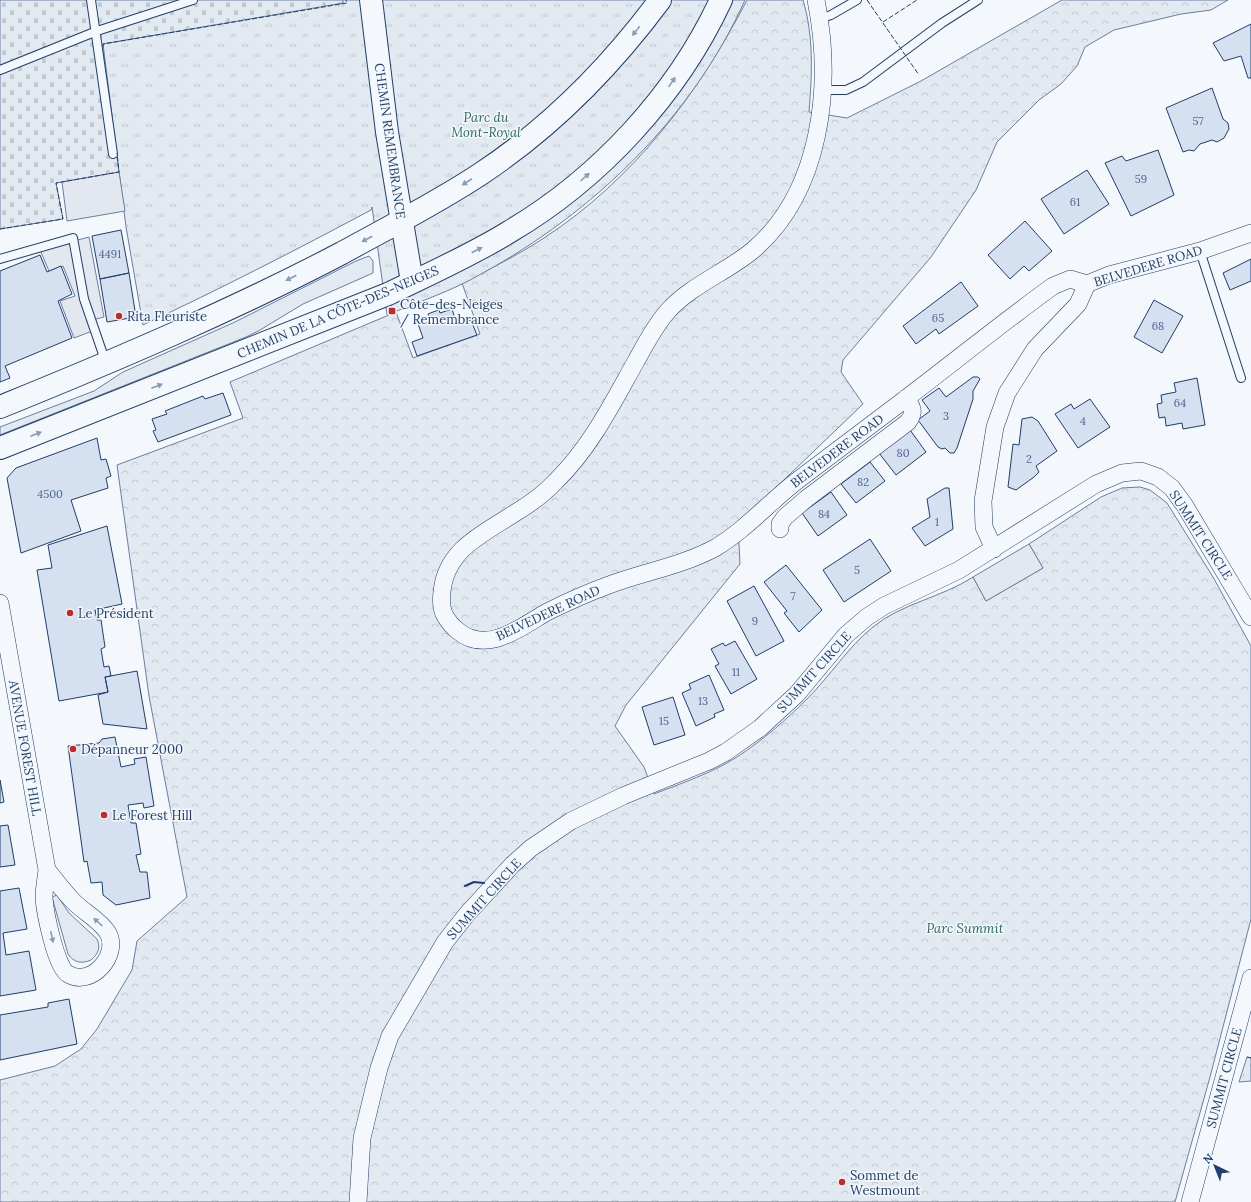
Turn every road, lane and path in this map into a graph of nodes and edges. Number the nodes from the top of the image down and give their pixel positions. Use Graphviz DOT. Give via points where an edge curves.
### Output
graph roads {
  1 [pos="91,0"];
  2 [pos="193,0"];
  3 [pos="371,0"];
  4 [pos="660,0"];
  5 [pos="721,0"];
  6 [pos="816,0"];
  7 [pos="857,0"];
  8 [pos="978,0"];
  9 [pos="819,19"];
  10 [pos="97,31"];
  11 [pos="0,70"];
  12 [pos="822,90"];
  13 [pos="114,154"];
  14 [pos="401,221"];
  15 [pos="1251,233"];
  16 [pos="1200,251"];
  17 [pos="0,259"];
  18 [pos="412,282"];
  19 [pos="1087,284"];
  20 [pos="106,364"];
  21 [pos="1241,378"];
  22 [pos="906,398"];
  23 [pos="0,407"];
  24 [pos="0,448"];
  25 [pos="780,529"];
  26 [pos="994,549"];
  27 [pos="0,602"];
  28 [pos="1251,617"];
  29 [pos="47,870"];
  30 [pos="1251,978"];
  31 [pos="358,1202"];
  32 [pos="1190,1202"];
  1 -- 10 [label="lane"];
  2 -- 10 [label="lane"];
  3 -- 14 [label="main road, CHEMIN REMEMBRANCE"];
  4 -- 14 [label="main road, one-way" via="601,71 547,123 484,172"];
  18 -- 5 [label="main road, CHEMIN DE LA CÔTE-DES-NEIGES, one-way" via="511,232 557,200 597,166 638,125 668,88"];
  6 -- 9 [label="street, BELVEDERE ROAD"];
  7 -- 9 [label="lane"];
  8 -- 12 [label="lane" via="942,23 863,82 846,90"];
  9 -- 12 [label="street, BELVEDERE ROAD"];
  10 -- 11 [label="lane"];
  10 -- 13 [label="lane"];
  12 -- 22 [label="street, BELVEDERE ROAD" via="809,165 798,191 783,216 753,250 698,285 667,312 597,429 577,459 558,480 538,498 477,535 461,548 450,564 443,584 441,601 445,616 456,630 468,638 480,641 497,639 594,590 689,560 735,534 796,480"];
  14 -- 18 [label="main road, CHEMIN REMEMBRANCE"];
  14 -- 20 [label="main road, one-way" via="217,316"];
  15 -- 16 [label="street, BELVEDERE ROAD"];
  16 -- 19 [label="street, BELVEDERE ROAD" via="1109,275"];
  16 -- 21 [label="lane"];
  17 -- 20 [label="lane" via="73,238 84,299"];
  24 -- 18 [label="main road, CHEMIN DE LA CÔTE-DES-NEIGES, one-way"];
  19 -- 22 [label="street, BELVEDERE ROAD" via="1070,279 1053,286"];
  19 -- 26 [label="street" via="1078,304 1035,349 1007,394 995,427 983,501 984,528"];
  20 -- 23 [label="main road"];
  22 -- 25 [label="street" via="913,408 913,414 908,422 806,499 785,517"];
  26 -- 28 [label="street, SUMMIT CIRCLE" via="1096,484 1122,473 1141,470 1158,477 1172,488"];
  26 -- 31 [label="street, SUMMIT CIRCLE" via="867,617 846,635 797,694 760,728 726,752 571,821 531,848 491,887 445,942 390,1036 379,1068 362,1138"];
  27 -- 29 [label="street, AVENUE FOREST HILL"];
  29 -- 29 [label="street, AVENUE FOREST HILL, one-way" via="44,898 59,964 65,972 74,976 92,973 103,965 109,956 111,944 108,934 73,902"];
  30 -- 32 [label="street, SUMMIT CIRCLE"];
}
